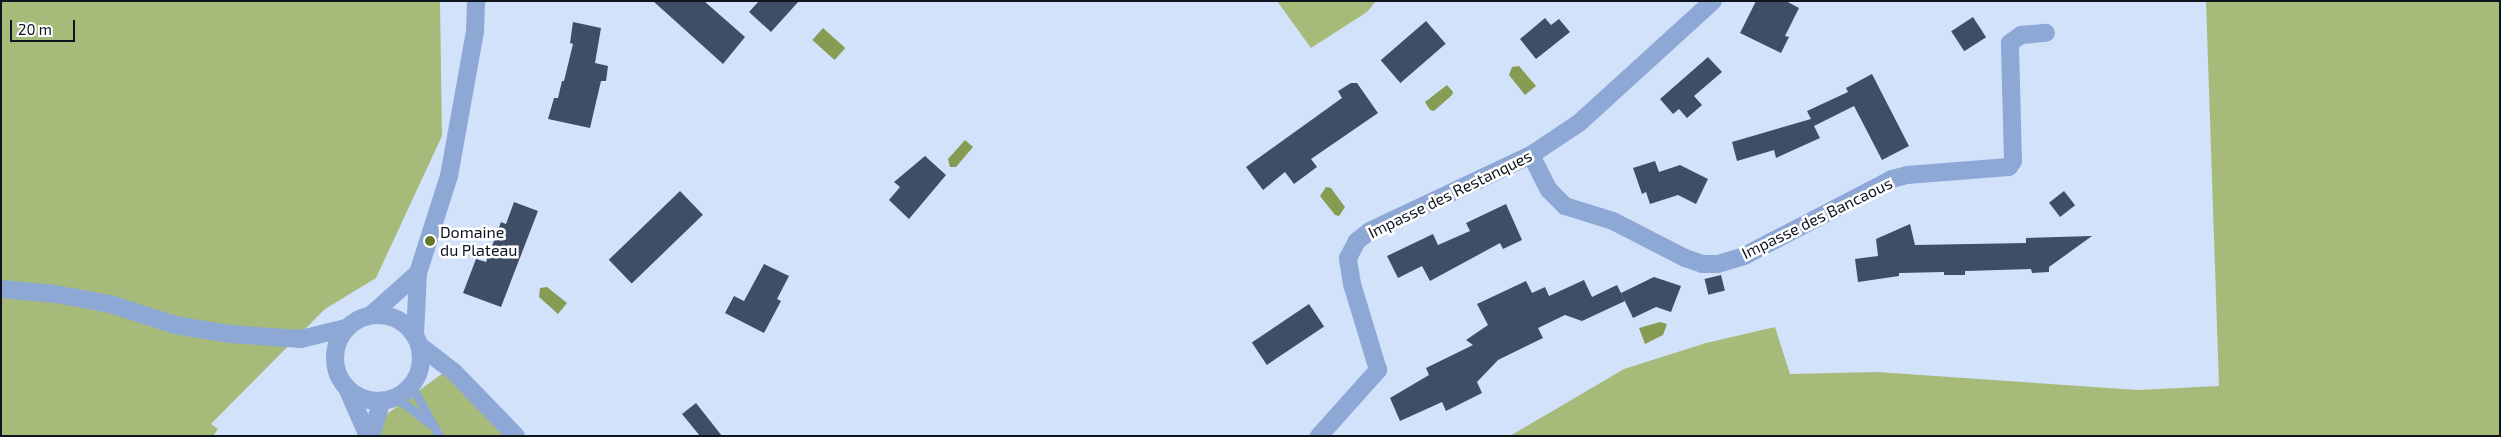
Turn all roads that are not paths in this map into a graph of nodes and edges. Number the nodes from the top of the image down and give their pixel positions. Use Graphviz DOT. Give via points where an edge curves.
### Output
graph roads {
  1 [pos="476,1"];
  2 [pos="1713,1"];
  3 [pos="2046,33"];
  4 [pos="1531,155"];
  5 [pos="418,273"];
  6 [pos="1,289"];
  7 [pos="371,315"];
  8 [pos="346,328"];
  9 [pos="301,339"];
  10 [pos="418,340"];
  11 [pos="334,355"];
  12 [pos="454,372"];
  13 [pos="414,382"];
  14 [pos="347,388"];
  15 [pos="389,399"];
  16 [pos="431,424"];
  17 [pos="369,436"];
  18 [pos="439,436"];
  19 [pos="516,436"];
  20 [pos="1319,436"];
  1 -- 5 [label="street" via="475,32 449,176"];
  2 -- 4 [label="street, Impasse des Restanques" via="1579,123"];
  3 -- 4 [label="street, Impasse des Bancaous" via="2020,35 2010,43 2013,161 2009,167 1907,175 1744,256 1718,264 1694,261 1612,221 1565,206 1550,190"];
  4 -- 20 [label="street, Impasse des Restanques" via="1370,231 1357,242 1348,258 1352,284 1378,370"];
  5 -- 7 [label="street"];
  5 -- 10 [label="street"];
  6 -- 9 [label="street" via="110,304 175,325 230,334"];
  7 -- 8 [label="street"];
  7 -- 10 [label="street" via="396,318"];
  8 -- 9 [label="street"];
  8 -- 11 [label="street"];
  9 -- 11 [label="street"];
  10 -- 12 [label="street"];
  10 -- 13 [label="street" via="420,368"];
  11 -- 14 [label="street" via="335,367"];
  12 -- 13 [label="street" via="435,373"];
  12 -- 19 [label="street"];
  13 -- 15 [label="street"];
  13 -- 16 [label="lane"];
  14 -- 15 [label="street" via="357,396"];
  14 -- 17 [label="street"];
  15 -- 16 [label="lane"];
  15 -- 17 [label="street"];
  16 -- 18 [label="lane"];
}
